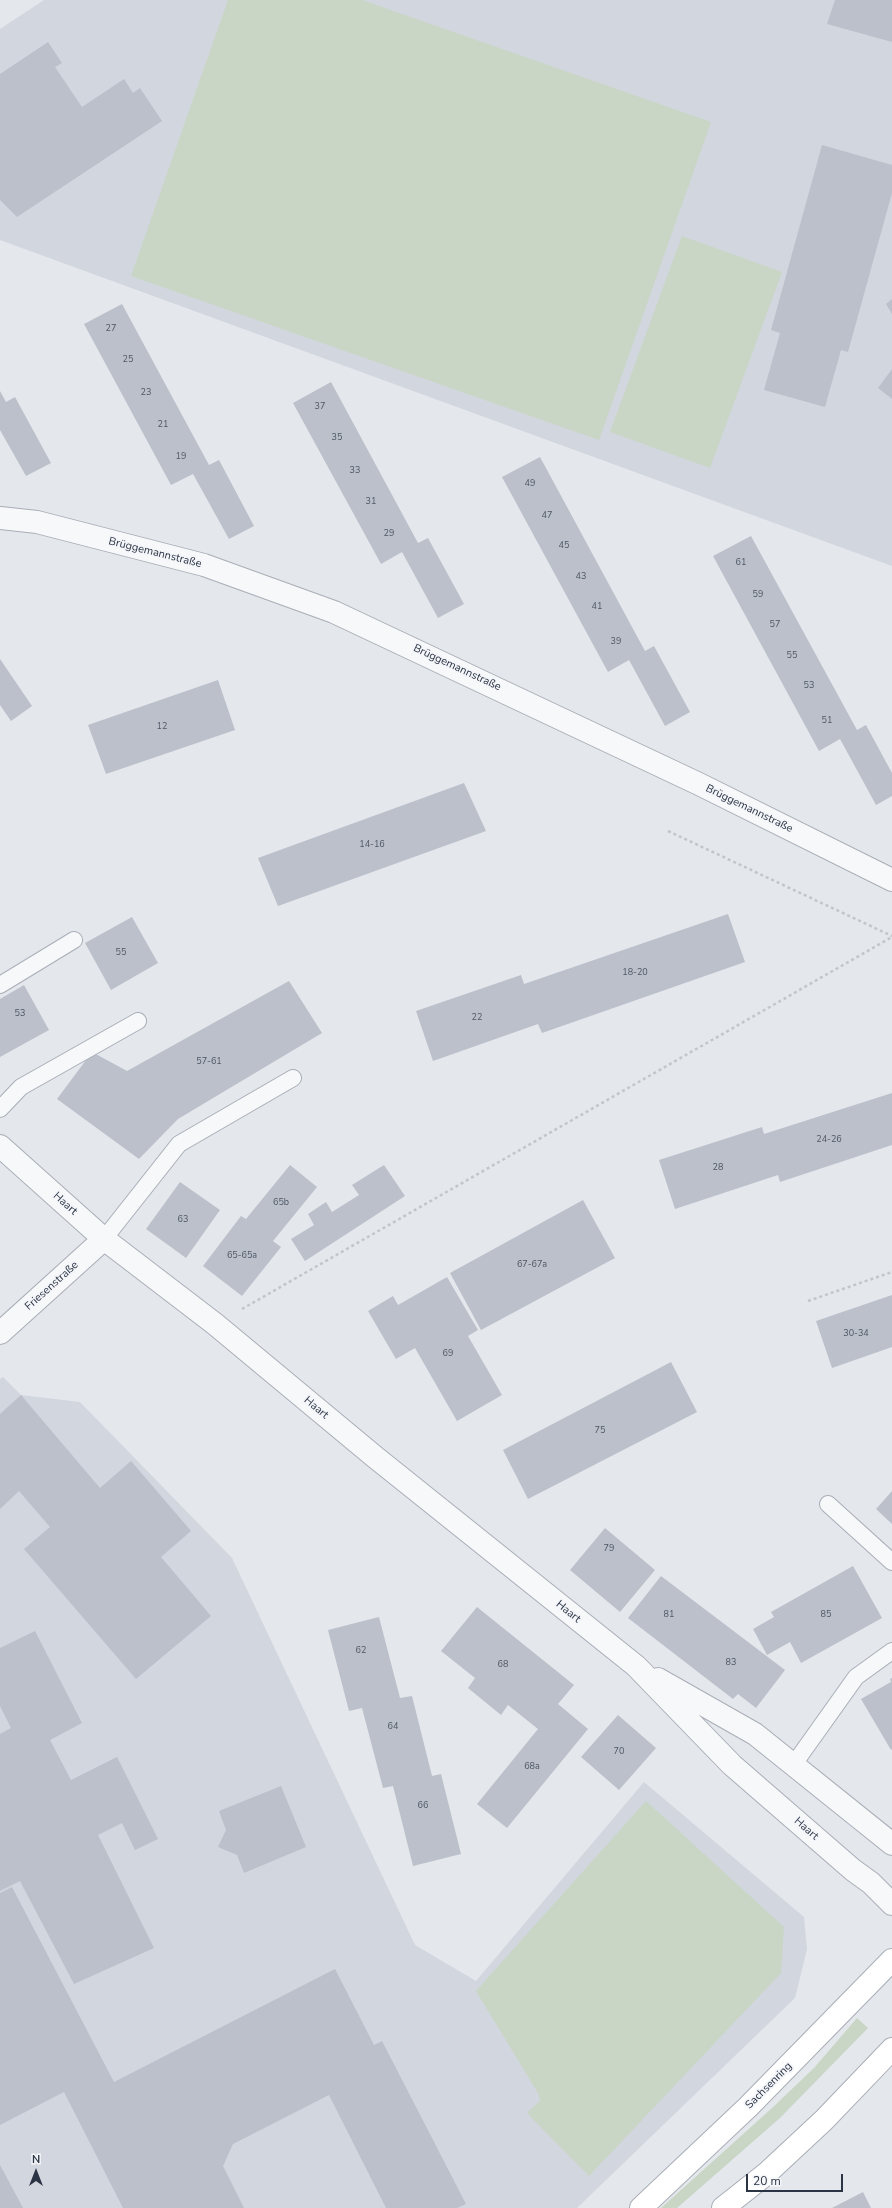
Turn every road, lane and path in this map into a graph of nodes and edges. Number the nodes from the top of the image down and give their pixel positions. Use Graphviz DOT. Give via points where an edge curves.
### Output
graph roads {
  1 [pos="0,518"];
  2 [pos="668,831"];
  3 [pos="892,880"];
  4 [pos="892,937"];
  5 [pos="74,940"];
  6 [pos="0,985"];
  7 [pos="138,1021"];
  8 [pos="293,1078"];
  9 [pos="0,1109"];
  10 [pos="0,1146"];
  11 [pos="104,1239"];
  12 [pos="892,1272"];
  13 [pos="808,1301"];
  14 [pos="215,1324"];
  15 [pos="0,1332"];
  16 [pos="828,1504"];
  17 [pos="892,1562"];
  18 [pos="892,1651"];
  19 [pos="636,1666"];
  20 [pos="794,1764"];
  21 [pos="892,1844"];
  22 [pos="892,1904"];
  23 [pos="892,1960"];
  24 [pos="892,2049"];
  25 [pos="641,2208"];
  26 [pos="722,2208"];
  1 -- 3 [label="street, Brüggemannstraße" via="37,522 204,565 334,612 692,780"];
  2 -- 4 [label="path"];
  4 -- 14 [label="path"];
  5 -- 6 [label="lane"];
  7 -- 9 [label="lane" via="21,1087"];
  8 -- 11 [label="lane" via="179,1144"];
  10 -- 11 [label="street, Haart"];
  11 -- 14 [label="street, Haart"];
  11 -- 15 [label="street, Friesenstraße"];
  12 -- 13 [label="path"];
  14 -- 19 [label="street, Haart" via="375,1457"];
  16 -- 17 [label="lane"];
  18 -- 20 [label="lane" via="856,1677"];
  19 -- 20 [label="street, Haart" via="755,1734"];
  19 -- 22 [label="street, Haart" via="732,1765 871,1883"];
  20 -- 21 [label="street, Haart"];
  23 -- 25 [label="main road, Sachsenring" via="748,2107"];
  24 -- 26 [label="main road" via="766,2174"];
}
